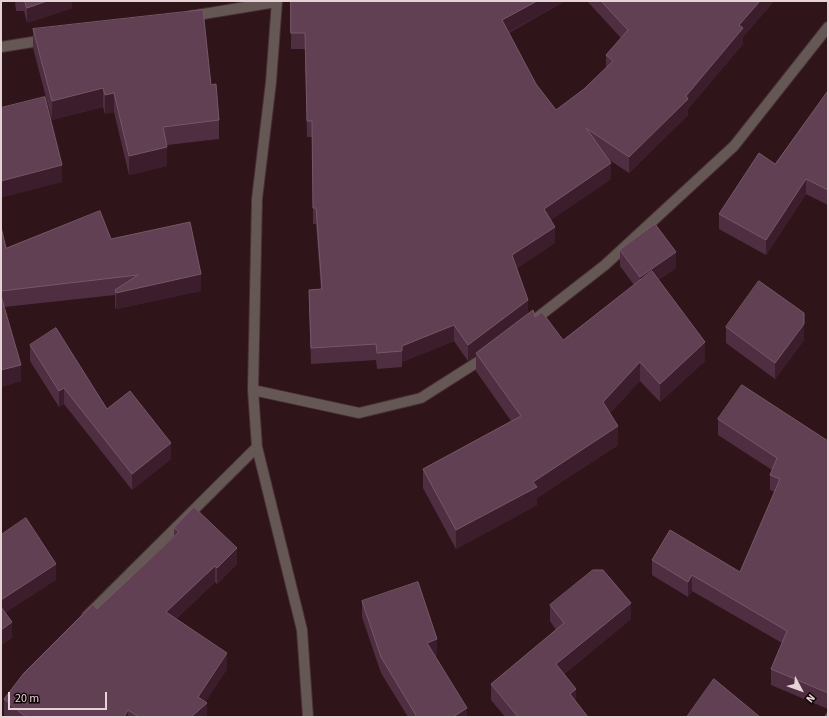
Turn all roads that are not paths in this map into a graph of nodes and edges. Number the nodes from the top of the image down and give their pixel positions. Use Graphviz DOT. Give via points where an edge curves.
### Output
graph roads {
  1 [pos="276,2"];
  2 [pos="182,17"];
  3 [pos="828,27"];
  4 [pos="56,38"];
  5 [pos="1,47"];
  6 [pos="524,328"];
  7 [pos="492,352"];
  8 [pos="253,390"];
  9 [pos="257,447"];
  10 [pos="79,625"];
  11 [pos="308,717"];
  1 -- 2 [label="street"];
  1 -- 8 [label="street" via="257,199"];
  3 -- 6 [label="street" via="734,146 605,266"];
  4 -- 5 [label="street"];
  7 -- 8 [label="street" via="421,398 359,413"];
  8 -- 9 [label="street"];
  9 -- 10 [label="street"];
  9 -- 11 [label="street" via="302,630"];
}
